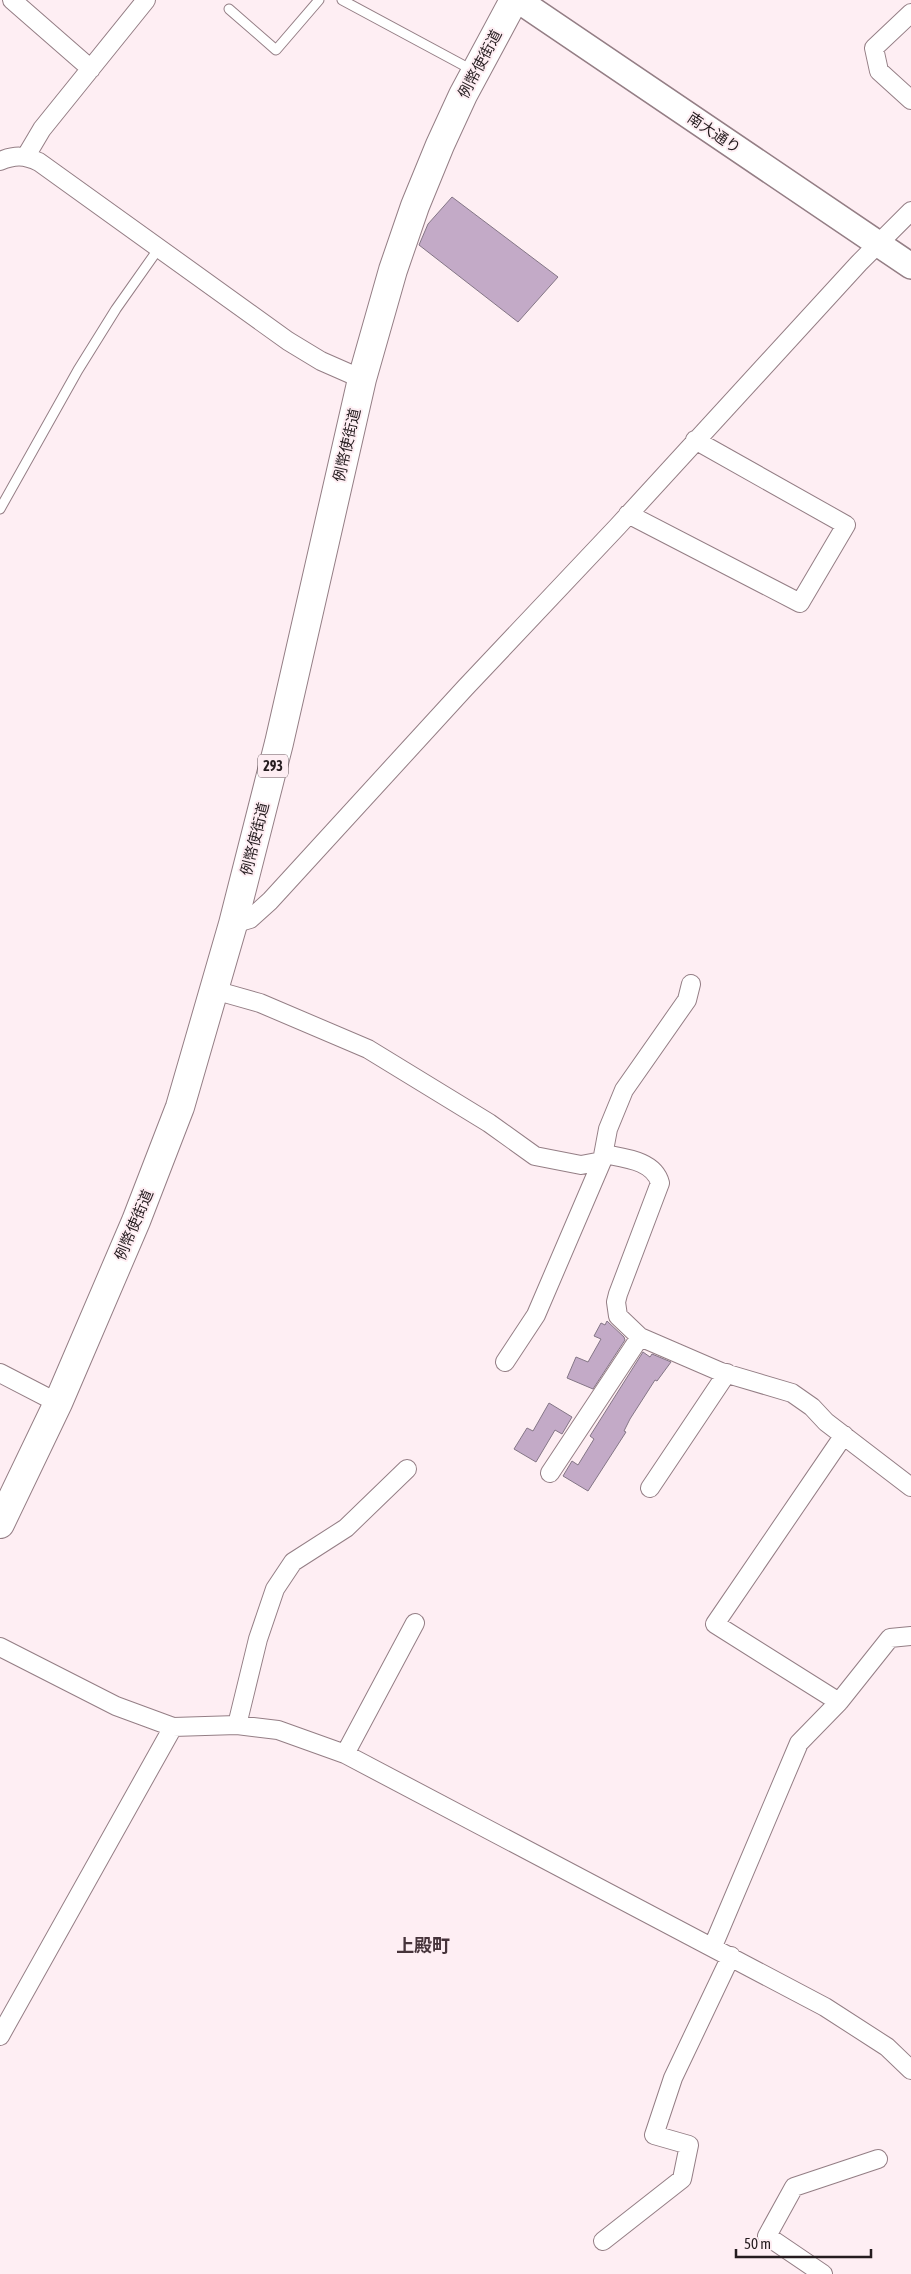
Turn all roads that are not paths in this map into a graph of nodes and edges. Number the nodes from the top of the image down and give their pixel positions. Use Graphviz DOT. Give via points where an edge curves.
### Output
graph roads {
  1 [pos="12,0"];
  2 [pos="146,0"];
  3 [pos="319,0"];
  4 [pos="342,0"];
  5 [pos="514,0"];
  6 [pos="518,0"];
  7 [pos="229,9"];
  8 [pos="911,13"];
  9 [pos="91,69"];
  10 [pos="476,72"];
  11 [pos="911,100"];
  12 [pos="26,156"];
  13 [pos="0,161"];
  14 [pos="911,211"];
  15 [pos="878,244"];
  16 [pos="159,248"];
  17 [pos="911,266"];
  18 [pos="362,379"];
  19 [pos="695,440"];
  20 [pos="0,509"];
  21 [pos="628,514"];
  22 [pos="233,924"];
  23 [pos="692,984"];
  24 [pos="214,990"];
  25 [pos="603,1157"];
  26 [pos="640,1337"];
  27 [pos="505,1362"];
  28 [pos="0,1373"];
  29 [pos="727,1373"];
  30 [pos="58,1403"];
  31 [pos="844,1435"];
  32 [pos="407,1469"];
  33 [pos="550,1473"];
  34 [pos="911,1487"];
  35 [pos="650,1488"];
  36 [pos="0,1524"];
  37 [pos="415,1622"];
  38 [pos="911,1636"];
  39 [pos="0,1647"];
  40 [pos="839,1702"];
  41 [pos="237,1725"];
  42 [pos="173,1727"];
  43 [pos="345,1754"];
  44 [pos="713,1946"];
  45 [pos="731,1956"];
  46 [pos="0,2036"];
  47 [pos="911,2070"];
  48 [pos="878,2160"];
  49 [pos="604,2241"];
  50 [pos="823,2274"];
  1 -- 9 [label="street"];
  2 -- 9 [label="street"];
  3 -- 7 [label="lane" via="276,50"];
  4 -- 10 [label="lane"];
  5 -- 10 [label="highway, 例幣使街道 / 293"];
  6 -- 15 [label="street, 南大通り"];
  8 -- 11 [label="street" via="874,48 879,71"];
  9 -- 12 [label="street" via="42,129"];
  10 -- 18 [label="highway, 例幣使街道 / 293" via="440,145 415,206"];
  12 -- 13 [label="street" via="12,156"];
  12 -- 16 [label="street"];
  14 -- 15 [label="street"];
  15 -- 17 [label="street, 南大通り"];
  15 -- 19 [label="street"];
  16 -- 18 [label="street" via="288,341 321,361"];
  16 -- 20 [label="lane" via="92,347"];
  18 -- 22 [label="highway, 例幣使街道 / 293" via="281,733"];
  19 -- 21 [label="street"];
  19 -- 21 [label="street" via="846,525 800,603"];
  21 -- 22 [label="street" via="270,901 250,919"];
  22 -- 24 [label="highway, 例幣使街道 / 293"];
  23 -- 25 [label="street" via="687,1000 624,1090 608,1129"];
  24 -- 25 [label="street" via="260,1003 368,1049 489,1123 535,1156 581,1165"];
  24 -- 30 [label="highway, 例幣使街道 / 293" via="180,1107 158,1168"];
  25 -- 26 [label="street" via="647,1166 654,1171 660,1183 616,1302 618,1316"];
  25 -- 27 [label="street" via="536,1315"];
  26 -- 29 [label="street" via="667,1351"];
  26 -- 33 [label="street"];
  28 -- 30 [label="street"];
  29 -- 31 [label="street" via="792,1392"];
  29 -- 35 [label="street"];
  30 -- 36 [label="highway, 例幣使街道 / 293"];
  31 -- 34 [label="street"];
  31 -- 40 [label="street" via="715,1624"];
  32 -- 41 [label="street" via="346,1528 293,1562 276,1589 258,1640"];
  37 -- 43 [label="street"];
  38 -- 40 [label="street" via="890,1638"];
  39 -- 42 [label="street" via="116,1706"];
  40 -- 44 [label="street" via="799,1742"];
  41 -- 42 [label="street"];
  41 -- 43 [label="street" via="278,1730"];
  42 -- 46 [label="street"];
  43 -- 44 [label="street"];
  44 -- 45 [label="street"];
  45 -- 47 [label="street" via="825,2007 887,2047"];
  45 -- 49 [label="street" via="673,2078 654,2135 689,2145 682,2179"];
  48 -- 50 [label="street" via="794,2188 767,2236"];
}
